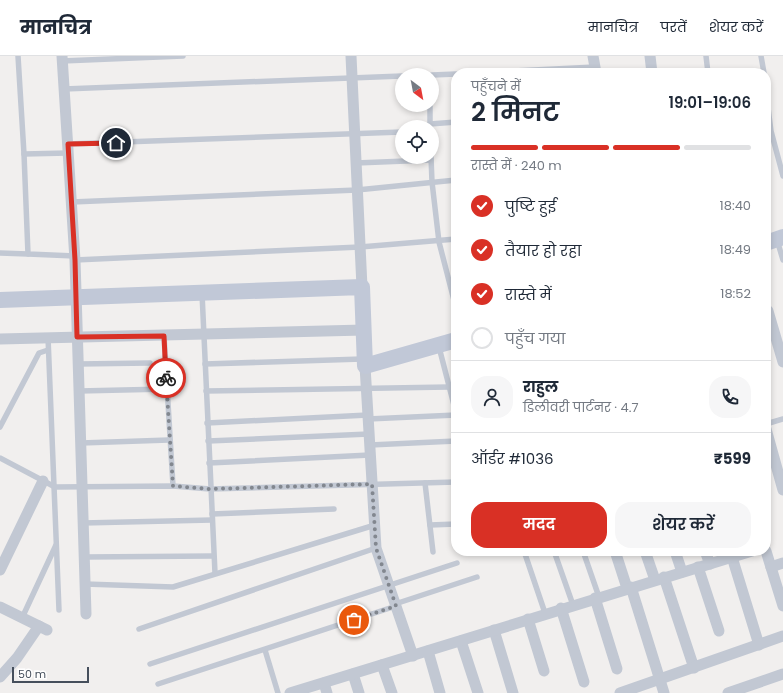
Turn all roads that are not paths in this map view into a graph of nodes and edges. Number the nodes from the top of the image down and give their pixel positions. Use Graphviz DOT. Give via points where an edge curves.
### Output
graph roads {
  1 [pos="18,56"];
  2 [pos="183,56"];
  3 [pos="351,56"];
  4 [pos="650,56"];
  5 [pos="706,56"];
  6 [pos="761,56"];
  7 [pos="62,58"];
  8 [pos="595,65"];
  9 [pos="550,68"];
  10 [pos="651,68"];
  11 [pos="707,68"];
  12 [pos="763,68"];
  13 [pos="451,74"];
  14 [pos="439,75"];
  15 [pos="395,76"];
  16 [pos="352,78"];
  17 [pos="64,90"];
  18 [pos="451,123"];
  19 [pos="439,124"];
  20 [pos="771,131"];
  21 [pos="395,132"];
  22 [pos="355,134"];
  23 [pos="68,149"];
  24 [pos="24,154"];
  25 [pos="395,160"];
  26 [pos="356,162"];
  27 [pos="431,164"];
  28 [pos="783,176"];
  29 [pos="451,180"];
  30 [pos="432,182"];
  31 [pos="357,190"];
  32 [pos="72,202"];
  33 [pos="451,240"];
  34 [pos="775,240"];
  35 [pos="439,242"];
  36 [pos="360,247"];
  37 [pos="0,253"];
  38 [pos="28,254"];
  39 [pos="75,258"];
  40 [pos="783,260"];
  41 [pos="362,287"];
  42 [pos="451,289"];
  43 [pos="202,293"];
  44 [pos="76,298"];
  45 [pos="0,300"];
  46 [pos="771,321"];
  47 [pos="364,330"];
  48 [pos="204,335"];
  49 [pos="164,336"];
  50 [pos="48,337"];
  51 [pos="77,337"];
  52 [pos="0,339"];
  53 [pos="451,341"];
  54 [pos="439,345"];
  55 [pos="48,350"];
  56 [pos="365,362"];
  57 [pos="783,362"];
  58 [pos="150,363"];
  59 [pos="78,364"];
  60 [pos="205,364"];
  61 [pos="450,387"];
  62 [pos="167,388"];
  63 [pos="366,389"];
  64 [pos="79,391"];
  65 [pos="206,392"];
  66 [pos="451,392"];
  67 [pos="451,414"];
  68 [pos="368,417"];
  69 [pos="783,419"];
  70 [pos="207,423"];
  71 [pos="771,423"];
  72 [pos="0,427"];
  73 [pos="169,440"];
  74 [pos="208,441"];
  75 [pos="451,442"];
  76 [pos="81,444"];
  77 [pos="370,444"];
  78 [pos="771,447"];
  79 [pos="0,458"];
  80 [pos="209,463"];
  81 [pos="43,481"];
  82 [pos="451,482"];
  83 [pos="426,483"];
  84 [pos="372,484"];
  85 [pos="173,486"];
  86 [pos="55,487"];
  87 [pos="82,487"];
  88 [pos="210,489"];
  89 [pos="783,490"];
  90 [pos="334,509"];
  91 [pos="212,517"];
  92 [pos="83,523"];
  93 [pos="451,524"];
  94 [pos="375,525"];
  95 [pos="430,525"];
  96 [pos="57,543"];
  97 [pos="376,548"];
  98 [pos="433,552"];
  99 [pos="214,556"];
  100 [pos="526,556"];
  101 [pos="556,556"];
  102 [pos="585,556"];
  103 [pos="617,556"];
  104 [pos="648,556"];
  105 [pos="677,556"];
  106 [pos="707,556"];
  107 [pos="731,556"];
  108 [pos="734,556"];
  109 [pos="768,556"];
  110 [pos="84,557"];
  111 [pos="457,563"];
  112 [pos="710,564"];
  113 [pos="783,564"];
  114 [pos="698,567"];
  115 [pos="771,567"];
  116 [pos="0,570"];
  117 [pos="682,572"];
  118 [pos="214,573"];
  119 [pos="477,577"];
  120 [pos="659,579"];
  121 [pos="85,584"];
  122 [pos="389,586"];
  123 [pos="629,588"];
  124 [pos="597,597"];
  125 [pos="395,605"];
  126 [pos="573,605"];
  127 [pos="783,606"];
  128 [pos="0,607"];
  129 [pos="561,608"];
  130 [pos="59,610"];
  131 [pos="545,613"];
  132 [pos="86,614"];
  133 [pos="22,618"];
  134 [pos="528,619"];
  135 [pos="139,629"];
  136 [pos="494,630"];
  137 [pos="719,631"];
  138 [pos="783,636"];
  139 [pos="461,641"];
  140 [pos="759,645"];
  141 [pos="265,650"];
  142 [pos="428,651"];
  143 [pos="412,656"];
  144 [pos="150,664"];
  145 [pos="382,665"];
  146 [pos="694,668"];
  147 [pos="617,669"];
  148 [pos="544,671"];
  149 [pos="353,674"];
  150 [pos="783,674"];
  151 [pos="0,677"];
  152 [pos="660,680"];
  153 [pos="584,682"];
  154 [pos="158,684"];
  155 [pos="326,688"];
  156 [pos="278,693"];
  157 [pos="292,693"];
  158 [pos="359,693"];
  159 [pos="392,693"];
  160 [pos="440,693"];
  161 [pos="478,693"];
  162 [pos="513,693"];
  163 [pos="620,693"];
  164 [pos="664,693"];
  165 [pos="728,693"];
  1 -- 24 [label="lane"];
  2 -- 7 [label="lane"];
  3 -- 16 [label="street"];
  4 -- 10 [label="street"];
  5 -- 11 [label="lane"];
  6 -- 12 [label="lane"];
  7 -- 17 [label="street"];
  8 -- 9 [label="lane"];
  13 -- 14 [label="lane"];
  15 -- 16 [label="lane"];
  16 -- 17 [label="lane"];
  16 -- 22 [label="street"];
  17 -- 23 [label="street"];
  18 -- 19 [label="lane"];
  20 -- 28 [label="lane"];
  21 -- 22 [label="lane"];
  22 -- 23 [label="lane"];
  22 -- 26 [label="street"];
  23 -- 24 [label="lane"];
  23 -- 32 [label="street"];
  24 -- 38 [label="lane"];
  25 -- 26 [label="lane"];
  26 -- 31 [label="street"];
  27 -- 30 [label="lane"];
  29 -- 30 [label="lane"];
  30 -- 31 [label="lane"];
  30 -- 35 [label="lane"];
  31 -- 32 [label="lane"];
  31 -- 36 [label="street"];
  32 -- 39 [label="street"];
  33 -- 35 [label="lane"];
  34 -- 40 [label="lane"];
  35 -- 36 [label="lane"];
  35 -- 42 [label="lane"];
  36 -- 39 [label="lane"];
  36 -- 41 [label="street"];
  37 -- 38 [label="lane"];
  38 -- 39 [label="lane"];
  39 -- 44 [label="street"];
  41 -- 43 [label="street"];
  41 -- 47 [label="street"];
  43 -- 44 [label="street"];
  43 -- 48 [label="lane"];
  44 -- 45 [label="street"];
  44 -- 51 [label="street"];
  46 -- 57 [label="street"];
  47 -- 48 [label="street"];
  47 -- 56 [label="street"];
  48 -- 49 [label="street"];
  48 -- 60 [label="lane"];
  49 -- 51 [label="street"];
  49 -- 62 [label="lane"];
  50 -- 51 [label="street"];
  50 -- 52 [label="street"];
  50 -- 55 [label="lane"];
  51 -- 59 [label="street"];
  53 -- 54 [label="street"];
  54 -- 56 [label="street"];
  54 -- 61 [label="lane"];
  55 -- 72 [label="lane" via="39,353"];
  55 -- 86 [label="lane"];
  56 -- 60 [label="lane"];
  56 -- 63 [label="street"];
  58 -- 59 [label="lane"];
  59 -- 64 [label="street"];
  60 -- 65 [label="lane"];
  61 -- 63 [label="lane"];
  61 -- 66 [label="lane"];
  62 -- 64 [label="lane"];
  62 -- 73 [label="lane"];
  63 -- 65 [label="lane"];
  63 -- 68 [label="street"];
  64 -- 76 [label="street"];
  65 -- 70 [label="lane"];
  67 -- 68 [label="lane"];
  68 -- 70 [label="lane"];
  68 -- 77 [label="street"];
  69 -- 71 [label="lane"];
  70 -- 74 [label="lane"];
  73 -- 76 [label="lane"];
  73 -- 85 [label="lane"];
  74 -- 77 [label="lane"];
  74 -- 80 [label="lane"];
  75 -- 77 [label="lane"];
  76 -- 87 [label="street"];
  77 -- 80 [label="lane"];
  77 -- 84 [label="street"];
  78 -- 89 [label="street"];
  79 -- 81 [label="lane"];
  80 -- 88 [label="lane"];
  81 -- 86 [label="lane"];
  81 -- 116 [label="street"];
  82 -- 83 [label="lane"];
  83 -- 84 [label="lane"];
  83 -- 95 [label="lane"];
  84 -- 88 [label="lane"];
  84 -- 94 [label="street"];
  85 -- 87 [label="lane"];
  85 -- 88 [label="lane"];
  86 -- 87 [label="lane"];
  86 -- 96 [label="lane"];
  87 -- 92 [label="street"];
  88 -- 91 [label="lane"];
  90 -- 91 [label="lane"];
  91 -- 92 [label="lane"];
  91 -- 99 [label="lane"];
  92 -- 110 [label="street"];
  93 -- 95 [label="lane"];
  94 -- 97 [label="street"];
  94 -- 118 [label="lane"];
  95 -- 98 [label="lane"];
  96 -- 130 [label="lane"];
  96 -- 133 [label="lane"];
  97 -- 122 [label="street"];
  97 -- 135 [label="lane"];
  99 -- 110 [label="lane"];
  99 -- 118 [label="lane"];
  100 -- 131 [label="lane"];
  101 -- 126 [label="lane"];
  102 -- 124 [label="lane"];
  103 -- 123 [label="street"];
  104 -- 120 [label="street"];
  105 -- 117 [label="street"];
  106 -- 112 [label="street"];
  107 -- 112 [label="street"];
  108 -- 140 [label="street"];
  109 -- 115 [label="street"];
  110 -- 121 [label="street"];
  111 -- 122 [label="lane"];
  112 -- 114 [label="street"];
  113 -- 115 [label="street"];
  114 -- 117 [label="street"];
  114 -- 137 [label="street"];
  115 -- 127 [label="street"];
  117 -- 120 [label="street"];
  118 -- 121 [label="lane" via="167,588"];
  119 -- 125 [label="lane"];
  120 -- 123 [label="street"];
  120 -- 146 [label="street"];
  121 -- 132 [label="street"];
  122 -- 125 [label="street"];
  122 -- 144 [label="lane"];
  123 -- 124 [label="street"];
  123 -- 152 [label="street"];
  124 -- 126 [label="street"];
  124 -- 147 [label="street"];
  125 -- 141 [label="lane"];
  125 -- 143 [label="street"];
  126 -- 129 [label="street"];
  128 -- 133 [label="street"];
  129 -- 131 [label="street"];
  129 -- 153 [label="street"];
  131 -- 134 [label="street"];
  133 -- 151 [label="street" via="43,628"];
  134 -- 136 [label="street"];
  134 -- 148 [label="street"];
  136 -- 139 [label="street"];
  136 -- 162 [label="street"];
  138 -- 140 [label="street"];
  139 -- 142 [label="street"];
  139 -- 161 [label="street"];
  140 -- 146 [label="street"];
  141 -- 154 [label="lane"];
  141 -- 156 [label="lane"];
  142 -- 143 [label="street"];
  142 -- 160 [label="street"];
  143 -- 145 [label="street"];
  145 -- 149 [label="street"];
  145 -- 159 [label="street"];
  146 -- 152 [label="street"];
  149 -- 155 [label="street"];
  149 -- 158 [label="street"];
  150 -- 165 [label="street"];
  152 -- 163 [label="street"];
  152 -- 164 [label="street"];
  155 -- 157 [label="street"];
}
